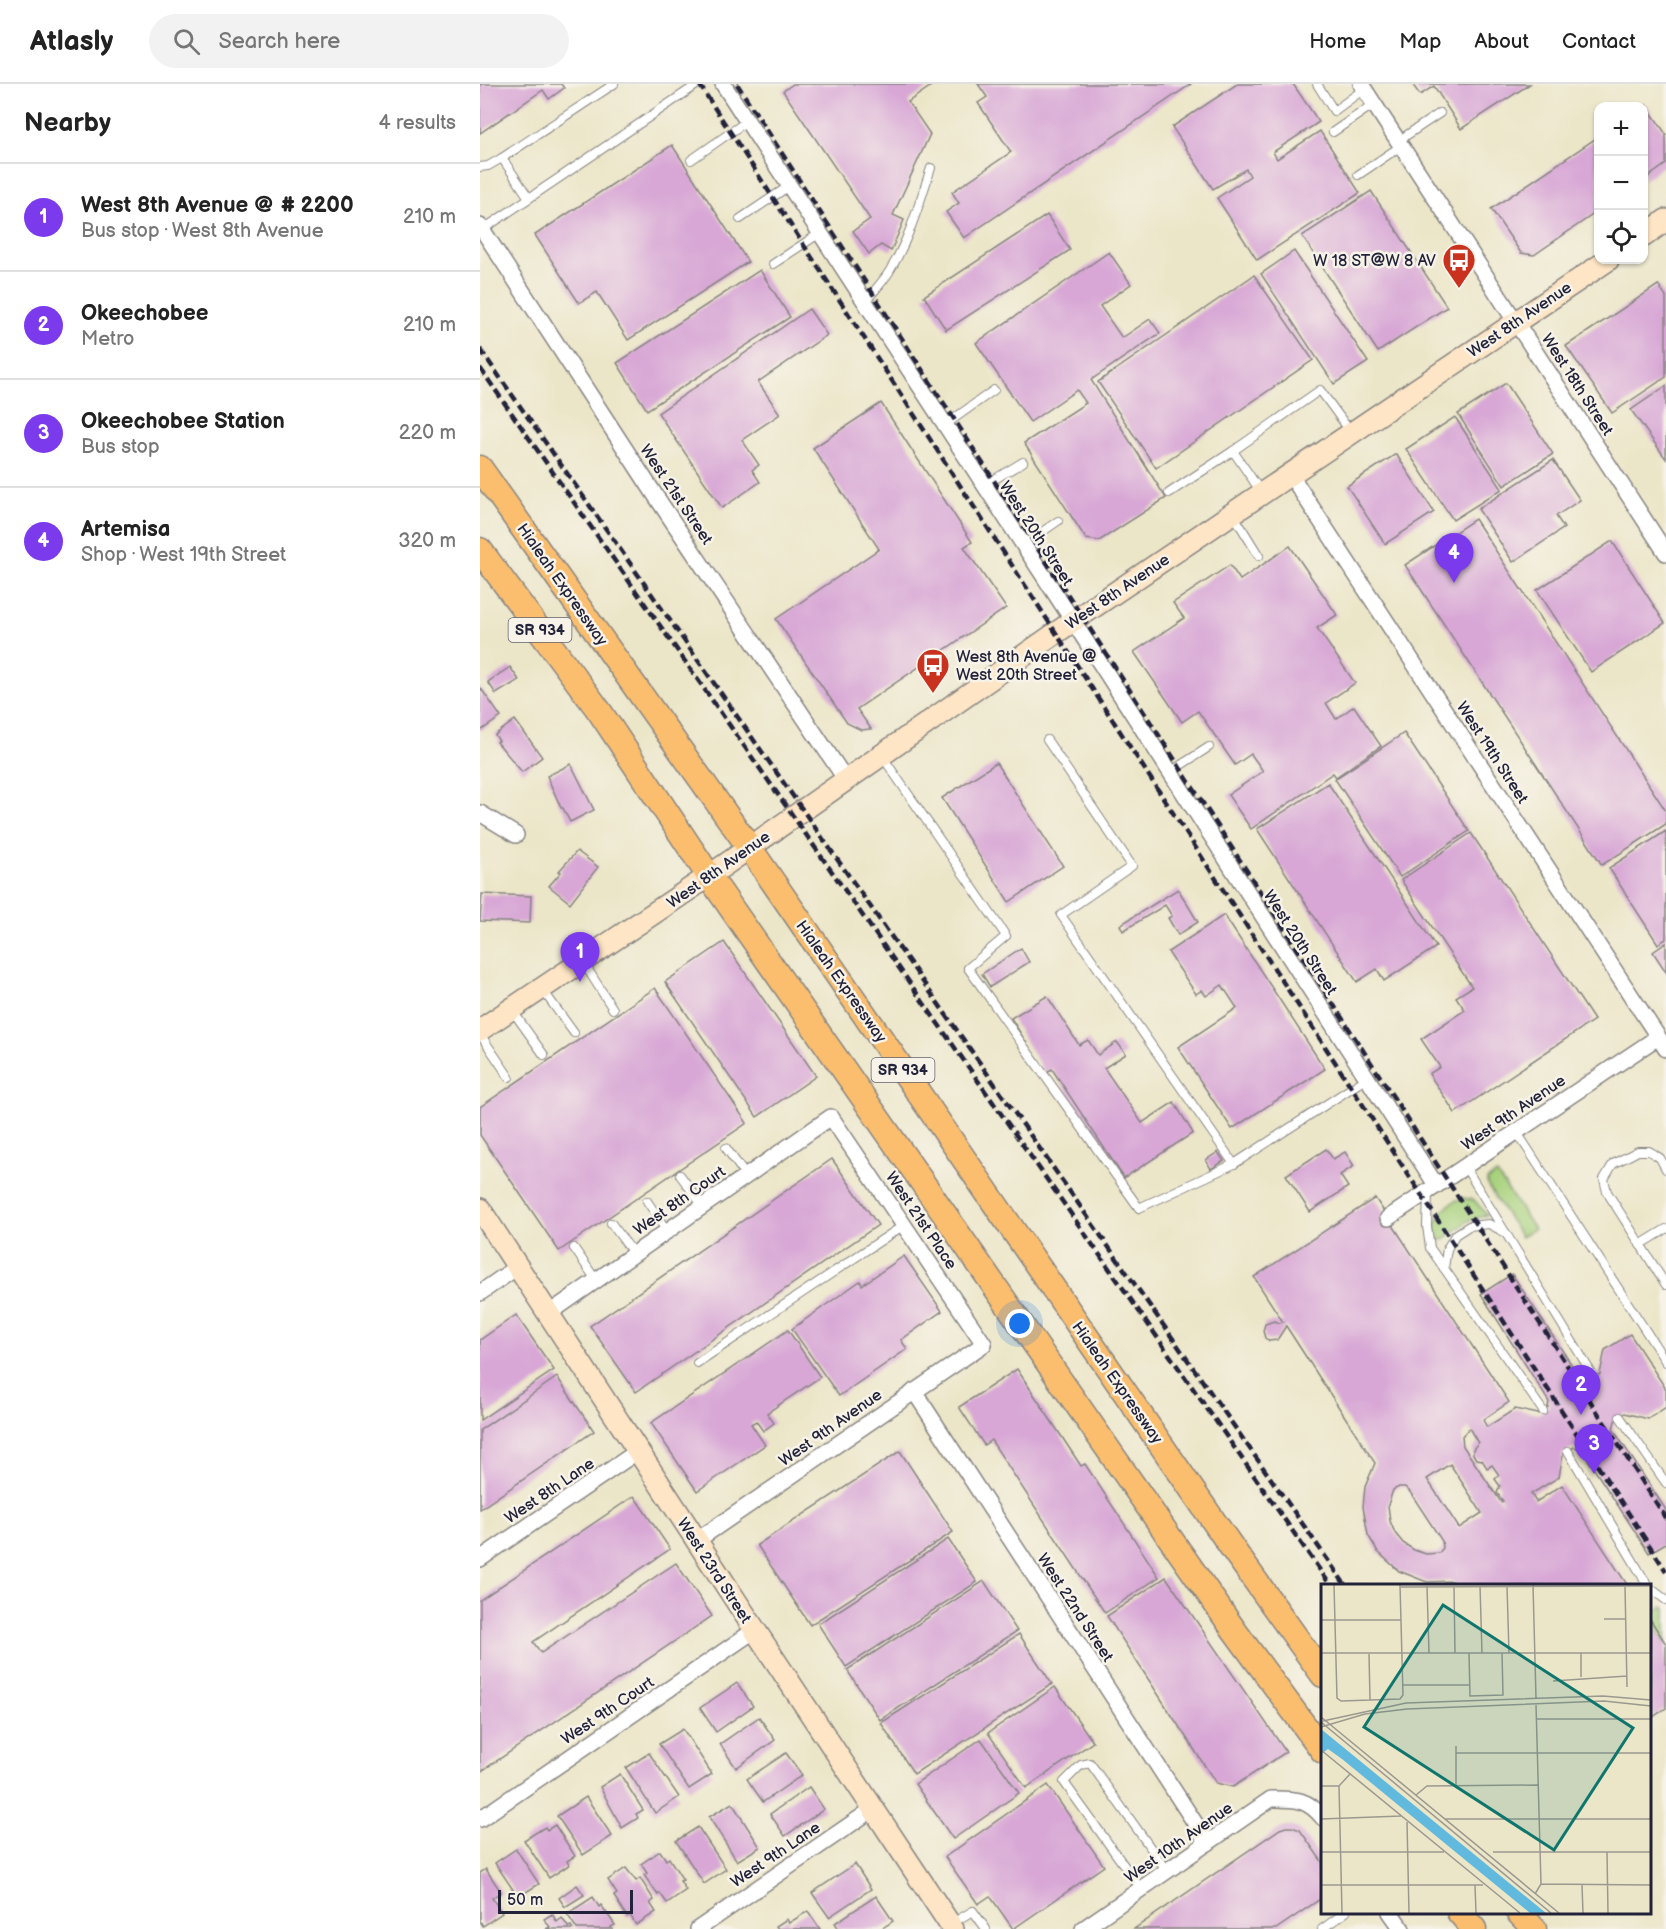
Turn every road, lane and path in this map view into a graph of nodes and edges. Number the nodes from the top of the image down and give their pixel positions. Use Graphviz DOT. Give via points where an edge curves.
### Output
graph roads {
  1 [pos="614,84"];
  2 [pos="698,84"];
  3 [pos="723,84"];
  4 [pos="1317,84"];
  5 [pos="1363,86"];
  6 [pos="1374,104"];
  7 [pos="1440,113"];
  8 [pos="747,121"];
  9 [pos="1333,132"];
  10 [pos="1400,143"];
  11 [pos="502,158"];
  12 [pos="691,160"];
  13 [pos="480,167"];
  14 [pos="931,168"];
  15 [pos="1358,175"];
  16 [pos="789,186"];
  17 [pos="529,198"];
  18 [pos="740,219"];
  19 [pos="1666,220"];
  20 [pos="481,228"];
  21 [pos="820,233"];
  22 [pos="1648,233"];
  23 [pos="773,264"];
  24 [pos="1602,264"];
  25 [pos="865,302"];
  26 [pos="1516,322"];
  27 [pos="994,390"];
  28 [pos="945,425"];
  29 [pos="1351,433"];
  30 [pos="1233,451"];
  31 [pos="1023,462"];
  32 [pos="480,468"];
  33 [pos="1290,474"];
  34 [pos="985,486"];
  35 [pos="1169,493"];
  36 [pos="1262,493"];
  37 [pos="1232,513"];
  38 [pos="1058,521"];
  39 [pos="1023,545"];
  40 [pos="480,550"];
  41 [pos="1666,553"];
  42 [pos="1259,556"];
  43 [pos="1073,621"];
  44 [pos="1047,740"];
  45 [pos="1209,747"];
  46 [pos="882,755"];
  47 [pos="1170,772"];
  48 [pos="846,780"];
  49 [pos="480,813"];
  50 [pos="516,835"];
  51 [pos="749,847"];
  52 [pos="709,876"];
  53 [pos="582,961"];
  54 [pos="542,988"];
  55 [pos="511,1009"];
  56 [pos="613,1009"];
  57 [pos="480,1032"];
  58 [pos="574,1033"];
  59 [pos="1662,1043"];
  60 [pos="544,1055"];
  61 [pos="509,1077"];
  62 [pos="1367,1078"];
  63 [pos="831,1116"];
  64 [pos="1516,1131"];
  65 [pos="726,1148"];
  66 [pos="1234,1164"];
  67 [pos="1464,1166"];
  68 [pos="1666,1169"];
  69 [pos="680,1175"];
  70 [pos="746,1176"];
  71 [pos="1432,1188"];
  72 [pos="647,1201"];
  73 [pos="703,1206"];
  74 [pos="480,1209"];
  75 [pos="1388,1218"];
  76 [pos="612,1223"];
  77 [pos="904,1225"];
  78 [pos="1666,1229"];
  79 [pos="667,1231"];
  80 [pos="1509,1235"];
  81 [pos="1641,1245"];
  82 [pos="574,1248"];
  83 [pos="634,1254"];
  84 [pos="518,1267"];
  85 [pos="1444,1268"];
  86 [pos="596,1280"];
  87 [pos="1666,1285"];
  88 [pos="480,1293"];
  89 [pos="548,1314"];
  90 [pos="984,1344"];
  91 [pos="1666,1362"];
  92 [pos="697,1363"];
  93 [pos="1594,1377"];
  94 [pos="914,1391"];
  95 [pos="1543,1410"];
  96 [pos="1620,1417"];
  97 [pos="638,1451"];
  98 [pos="1568,1451"];
  99 [pos="1666,1483"];
  100 [pos="696,1541"];
  101 [pos="480,1559"];
  102 [pos="1647,1584"];
  103 [pos="1651,1589"];
  104 [pos="1666,1600"];
  105 [pos="755,1630"];
  106 [pos="1321,1673"];
  107 [pos="1321,1748"];
  108 [pos="873,1809"];
  109 [pos="1321,1816"];
  110 [pos="480,1819"];
  111 [pos="1208,1843"];
  112 [pos="1167,1871"];
  113 [pos="1141,1889"];
  114 [pos="1343,1914"];
  115 [pos="1391,1914"];
  116 [pos="1461,1914"];
  117 [pos="1520,1914"];
  118 [pos="951,1927"];
  119 [pos="698,1929"];
  120 [pos="986,1929"];
  121 [pos="1083,1929"];
  122 [pos="1322,1929"];
  123 [pos="1402,1929"];
  124 [pos="1474,1929"];
  125 [pos="1534,1929"];
  1 -- 11 [label="lane"];
  2 -- 17 [label="lane"];
  3 -- 8 [label="street, West 20th Street"];
  4 -- 5 [label="lane" via="1335,111"];
  5 -- 6 [label="street, West 18th Street"];
  6 -- 9 [label="lane"];
  6 -- 10 [label="street, West 18th Street"];
  7 -- 10 [label="lane"];
  8 -- 12 [label="lane"];
  8 -- 16 [label="street, West 20th Street"];
  10 -- 15 [label="lane"];
  10 -- 26 [label="street, West 18th Street"];
  11 -- 13 [label="lane"];
  11 -- 17 [label="lane"];
  14 -- 25 [label="lane" via="901,251"];
  16 -- 18 [label="lane"];
  16 -- 21 [label="street, West 20th Street"];
  17 -- 20 [label="lane"];
  19 -- 22 [label="street"];
  20 -- 48 [label="street, West 21st Street"];
  21 -- 23 [label="lane"];
  21 -- 25 [label="street, West 20th Street"];
  24 -- 26 [label="street, West 8th Avenue"];
  25 -- 28 [label="street, West 20th Street"];
  26 -- 29 [label="street, West 8th Avenue"];
  26 -- 41 [label="street, West 18th Street"];
  27 -- 28 [label="lane"];
  28 -- 34 [label="street, West 20th Street"];
  29 -- 30 [label="lane" via="1320,390"];
  29 -- 33 [label="street, West 8th Avenue"];
  30 -- 35 [label="lane"];
  30 -- 36 [label="lane"];
  31 -- 34 [label="lane"];
  32 -- 51 [label="main road, Hialeah Expressway / SR 934"];
  33 -- 36 [label="street, West 8th Avenue"];
  33 -- 59 [label="street, West 19th Street"];
  34 -- 39 [label="street, West 20th Street"];
  36 -- 37 [label="street, West 8th Avenue"];
  37 -- 42 [label="lane"];
  37 -- 43 [label="street, West 8th Avenue"];
  38 -- 39 [label="lane"];
  39 -- 43 [label="street, West 20th Street"];
  40 -- 52 [label="main road, SR 934" via="600,712"];
  43 -- 46 [label="street, West 8th Avenue"];
  43 -- 47 [label="street, West 20th Street"];
  44 -- 66 [label="lane" via="1132,866 1061,915"];
  45 -- 47 [label="lane"];
  46 -- 48 [label="street, West 8th Avenue"];
  46 -- 66 [label="lane" via="1006,936 968,968 1139,1208"];
  47 -- 62 [label="street, West 20th Street"];
  48 -- 51 [label="street, West 8th Avenue"];
  49 -- 50 [label="street"];
  51 -- 52 [label="street, West 8th Avenue"];
  51 -- 106 [label="main road, Hialeah Expressway / SR 934"];
  52 -- 53 [label="street, West 8th Avenue"];
  52 -- 107 [label="main road, SR 934" via="1227,1620"];
  53 -- 54 [label="street, West 8th Avenue"];
  53 -- 56 [label="lane"];
  54 -- 55 [label="street, West 8th Avenue"];
  54 -- 58 [label="lane"];
  55 -- 57 [label="street, West 8th Avenue"];
  55 -- 60 [label="lane"];
  57 -- 61 [label="lane"];
  59 -- 64 [label="street, West 9th Avenue"];
  62 -- 66 [label="lane"];
  62 -- 71 [label="street, West 20th Street"];
  63 -- 70 [label="street, West 8th Court"];
  63 -- 77 [label="street, West 21st Place"];
  64 -- 67 [label="street, West 9th Avenue"];
  64 -- 91 [label="lane"];
  65 -- 70 [label="lane"];
  67 -- 71 [label="street, West 9th Avenue"];
  67 -- 80 [label="lane"];
  68 -- 81 [label="lane" via="1649,1151 1638,1151 1613,1164 1604,1179 1607,1192"];
  69 -- 73 [label="lane"];
  70 -- 73 [label="street, West 8th Court"];
  71 -- 75 [label="street, West 9th Avenue"];
  71 -- 85 [label="lane" via="1427,1226 1430,1248"];
  72 -- 79 [label="lane"];
  73 -- 79 [label="street, West 8th Court"];
  74 -- 84 [label="street, West 23rd Street"];
  76 -- 83 [label="lane"];
  77 -- 90 [label="street, West 21st Place"];
  77 -- 92 [label="lane"];
  78 -- 81 [label="lane"];
  79 -- 83 [label="street, West 8th Court"];
  80 -- 85 [label="lane" via="1490,1224 1470,1226 1455,1235"];
  80 -- 93 [label="lane"];
  81 -- 87 [label="lane"];
  82 -- 86 [label="lane"];
  83 -- 86 [label="street, West 8th Court"];
  84 -- 88 [label="street"];
  84 -- 89 [label="street, West 23rd Street"];
  85 -- 95 [label="lane"];
  86 -- 89 [label="street, West 8th Court"];
  89 -- 97 [label="street, West 23rd Street"];
  90 -- 94 [label="street, West 9th Avenue"];
  94 -- 100 [label="street, West 9th Avenue"];
  94 -- 111 [label="street, West 22nd Street"];
  96 -- 99 [label="lane"];
  97 -- 100 [label="street, West 23rd Street"];
  97 -- 101 [label="street, West 8th Lane"];
  98 -- 102 [label="lane"];
  100 -- 105 [label="street, West 23rd Street"];
  103 -- 104 [label="lane"];
  105 -- 108 [label="street, West 23rd Street"];
  105 -- 110 [label="street, West 9th Court"];
  108 -- 118 [label="street, West 23rd Street"];
  108 -- 119 [label="street, West 9th Lane"];
  109 -- 111 [label="street, West 10th Avenue" via="1298,1799 1271,1799"];
  111 -- 112 [label="street, West 10th Avenue"];
  112 -- 113 [label="street, West 10th Avenue"];
  112 -- 113 [label="lane" via="1090,1763 1081,1765 1064,1782"];
  113 -- 121 [label="street, West 10th Avenue"];
  114 -- 122 [label="lane"];
  115 -- 123 [label="street"];
  116 -- 124 [label="main road"];
  117 -- 125 [label="main road"];
  118 -- 120 [label="lane" via="973,1911"];
}
